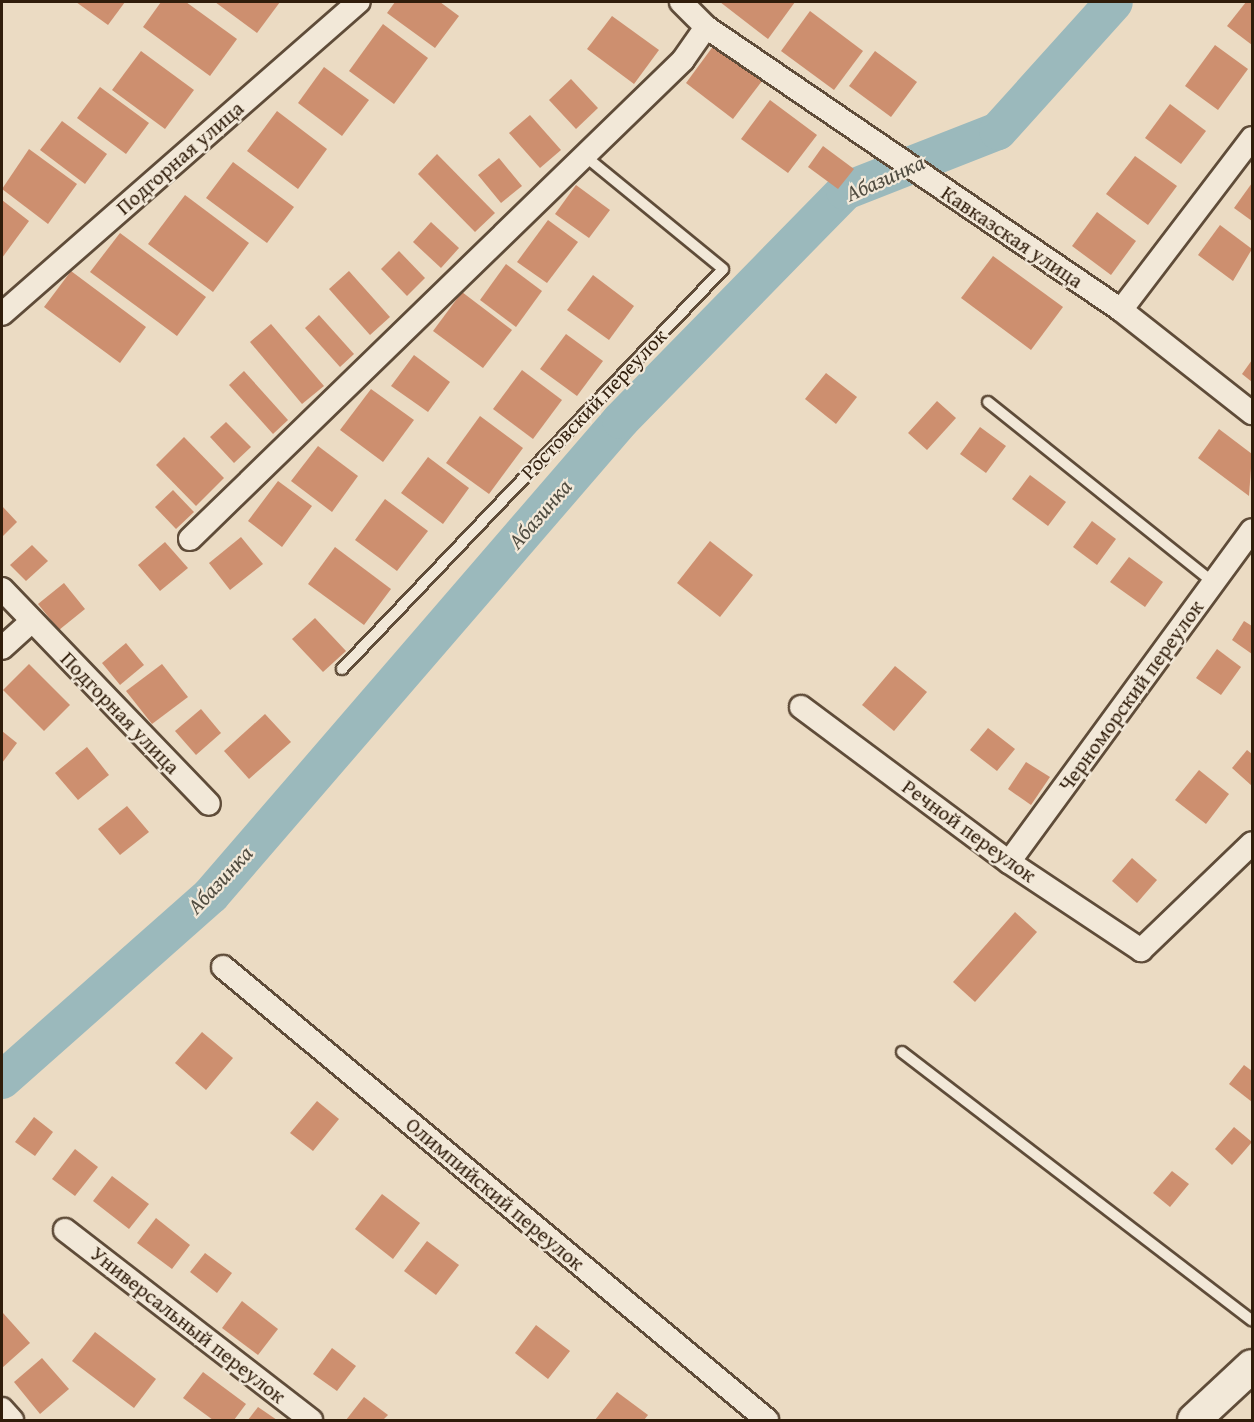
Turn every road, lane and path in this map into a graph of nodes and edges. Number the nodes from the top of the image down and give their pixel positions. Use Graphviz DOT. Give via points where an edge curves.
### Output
graph roads {
  1 [pos="359,2"];
  2 [pos="685,2"];
  3 [pos="706,27"];
  4 [pos="1252,138"];
  5 [pos="585,156"];
  6 [pos="1121,310"];
  7 [pos="2,314"];
  8 [pos="988,402"];
  9 [pos="1252,413"];
  10 [pos="1252,530"];
  11 [pos="190,539"];
  12 [pos="1214,583"];
  13 [pos="2,589"];
  14 [pos="31,622"];
  15 [pos="2,648"];
  16 [pos="342,669"];
  17 [pos="801,707"];
  18 [pos="208,804"];
  19 [pos="1252,843"];
  20 [pos="1009,862"];
  21 [pos="223,967"];
  22 [pos="902,1052"];
  23 [pos="65,1230"];
  24 [pos="1252,1321"];
  25 [pos="1252,1365"];
  26 [pos="1252,1381"];
  27 [pos="2,1409"];
  28 [pos="12,1420"];
  29 [pos="311,1420"];
  30 [pos="767,1420"];
  31 [pos="1194,1420"];
  32 [pos="1212,1420"];
  1 -- 7 [label="street, Подгорная улица"];
  2 -- 3 [label="street, Кавказская улица"];
  3 -- 5 [label="street" via="683,60"];
  3 -- 6 [label="street, Кавказская улица"];
  4 -- 6 [label="street"];
  5 -- 11 [label="street"];
  5 -- 16 [label="lane, Ростовский переулок" via="723,269"];
  6 -- 9 [label="street, Кавказская улица"];
  8 -- 12 [label="lane"];
  10 -- 12 [label="street, Черноморский переулок"];
  12 -- 20 [label="street, Черноморский переулок"];
  13 -- 14 [label="street, Подгорная улица"];
  14 -- 15 [label="street"];
  14 -- 18 [label="street, Подгорная улица"];
  17 -- 20 [label="street, Речной переулок"];
  19 -- 20 [label="street, Речной переулок" via="1141,950"];
  21 -- 30 [label="street, Олимпийский переулок"];
  22 -- 24 [label="lane"];
  23 -- 29 [label="street, Универсальный переулок"];
  25 -- 31 [label="main road"];
  26 -- 32 [label="main road"];
  27 -- 28 [label="street"];
}
